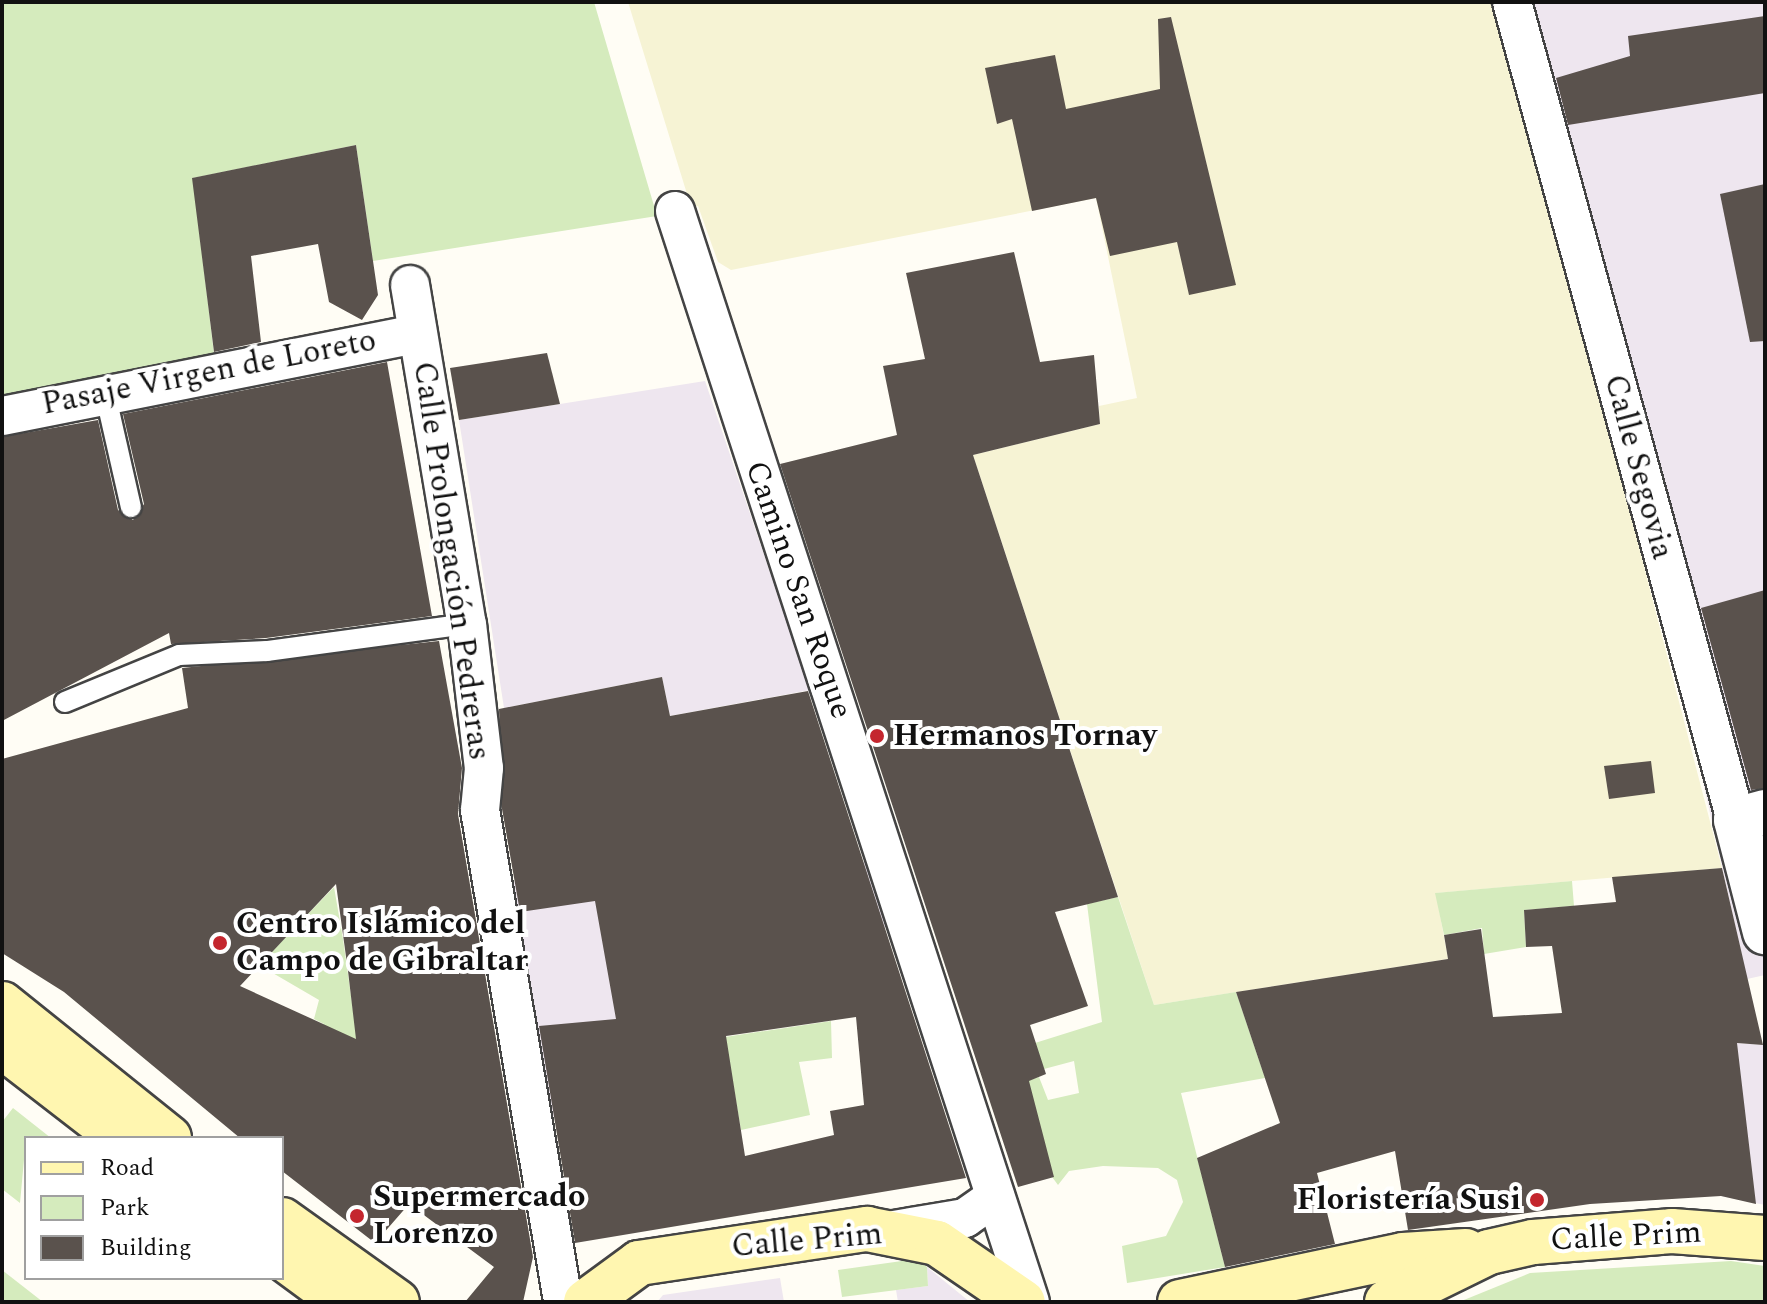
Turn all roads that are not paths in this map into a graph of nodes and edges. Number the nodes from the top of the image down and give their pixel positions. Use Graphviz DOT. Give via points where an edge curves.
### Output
graph roads {
  1 [pos="1512,2"];
  2 [pos="675,211"];
  3 [pos="410,285"];
  4 [pos="417,334"];
  5 [pos="105,393"];
  6 [pos="2,416"];
  7 [pos="131,507"];
  8 [pos="467,624"];
  9 [pos="65,702"];
  10 [pos="1750,816"];
  11 [pos="1765,932"];
  12 [pos="2,1004"];
  13 [pos="2,1046"];
  14 [pos="118,1136"];
  15 [pos="167,1136"];
  16 [pos="995,1197"];
  17 [pos="284,1223"];
  18 [pos="889,1231"];
  19 [pos="1765,1238"];
  20 [pos="1489,1252"];
  21 [pos="284,1258"];
  22 [pos="571,1288"];
  23 [pos="329,1289"];
  24 [pos="1200,1301"];
  25 [pos="397,1302"];
  26 [pos="1023,1302"];
  27 [pos="1030,1302"];
  28 [pos="1387,1302"];
  1 -- 10 [label="street, Calle Segovia"];
  2 -- 16 [label="street, Camino San Roque"];
  3 -- 4 [label="street, Calle Prolongación Pedreras"];
  4 -- 5 [label="street, Pasaje Virgen de Loreto"];
  4 -- 8 [label="street, Calle Prolongación Pedreras"];
  5 -- 6 [label="street, Pasaje Virgen de Loreto"];
  5 -- 7 [label="lane"];
  8 -- 9 [label="lane" via="267,651 179,655"];
  8 -- 22 [label="street, Calle Prolongación Pedreras" via="484,768 480,810"];
  10 -- 11 [label="street, Calle Segovia"];
  12 -- 15 [label="main road"];
  13 -- 14 [label="main road"];
  16 -- 18 [label="street" via="965,1218"];
  16 -- 27 [label="street, Camino San Roque"];
  17 -- 23 [label="main road"];
  18 -- 22 [label="main road, Calle Prim" via="805,1235 667,1257"];
  18 -- 26 [label="main road, Calle Prim" via="937,1243"];
  19 -- 20 [label="main road, Calle Prim" via="1613,1233"];
  20 -- 24 [label="main road, Calle Prim" via="1403,1255"];
  20 -- 28 [label="main road, Calle Prim"];
  21 -- 23 [label="main road"];
  23 -- 25 [label="main road"];
}
